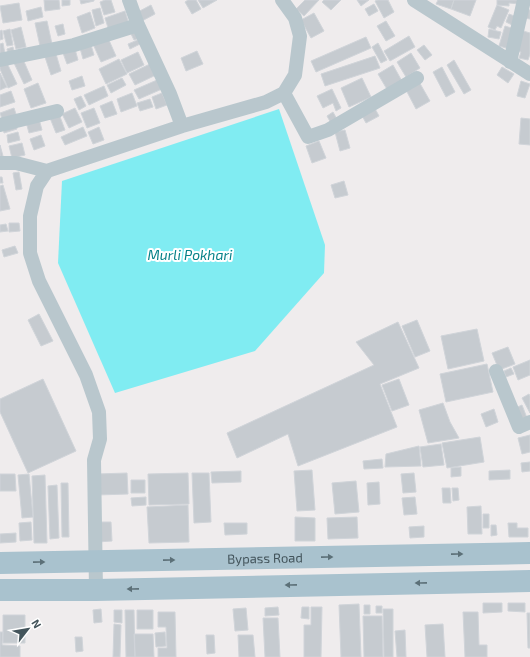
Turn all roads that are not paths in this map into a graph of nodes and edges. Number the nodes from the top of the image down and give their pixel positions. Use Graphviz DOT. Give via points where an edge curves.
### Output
graph roads {
  1 [pos="129,0"];
  2 [pos="282,0"];
  3 [pos="414,0"];
  4 [pos="524,0"];
  5 [pos="138,25"];
  6 [pos="0,60"];
  7 [pos="510,62"];
  8 [pos="530,74"];
  9 [pos="417,78"];
  10 [pos="284,94"];
  11 [pos="57,111"];
  12 [pos="0,125"];
  13 [pos="182,126"];
  14 [pos="0,163"];
  15 [pos="47,171"];
  16 [pos="496,371"];
  17 [pos="530,422"];
  18 [pos="530,552"];
  19 [pos="95,562"];
  20 [pos="0,563"];
  21 [pos="530,581"];
  22 [pos="0,590"];
  23 [pos="96,590"];
  1 -- 5 [label="street"];
  2 -- 10 [label="street" via="296,18 300,36 296,75"];
  3 -- 7 [label="street"];
  4 -- 7 [label="street"];
  5 -- 6 [label="street" via="74,45"];
  5 -- 13 [label="street"];
  7 -- 8 [label="street"];
  9 -- 10 [label="street" via="328,130 308,137"];
  10 -- 13 [label="street" via="266,102"];
  11 -- 12 [label="street"];
  13 -- 15 [label="street"];
  14 -- 15 [label="street" via="16,163"];
  15 -- 19 [label="street" via="37,186 30,216 30,252 39,281 86,375 99,412 100,439 94,460"];
  16 -- 17 [label="street" via="520,427"];
  19 -- 18 [label="main road, Bypass Road, one-way"];
  20 -- 19 [label="main road, Bypass Road, one-way"];
  19 -- 23 [label="street"];
  21 -- 23 [label="main road, one-way"];
  22 -- 23 [label="main road"];
}
